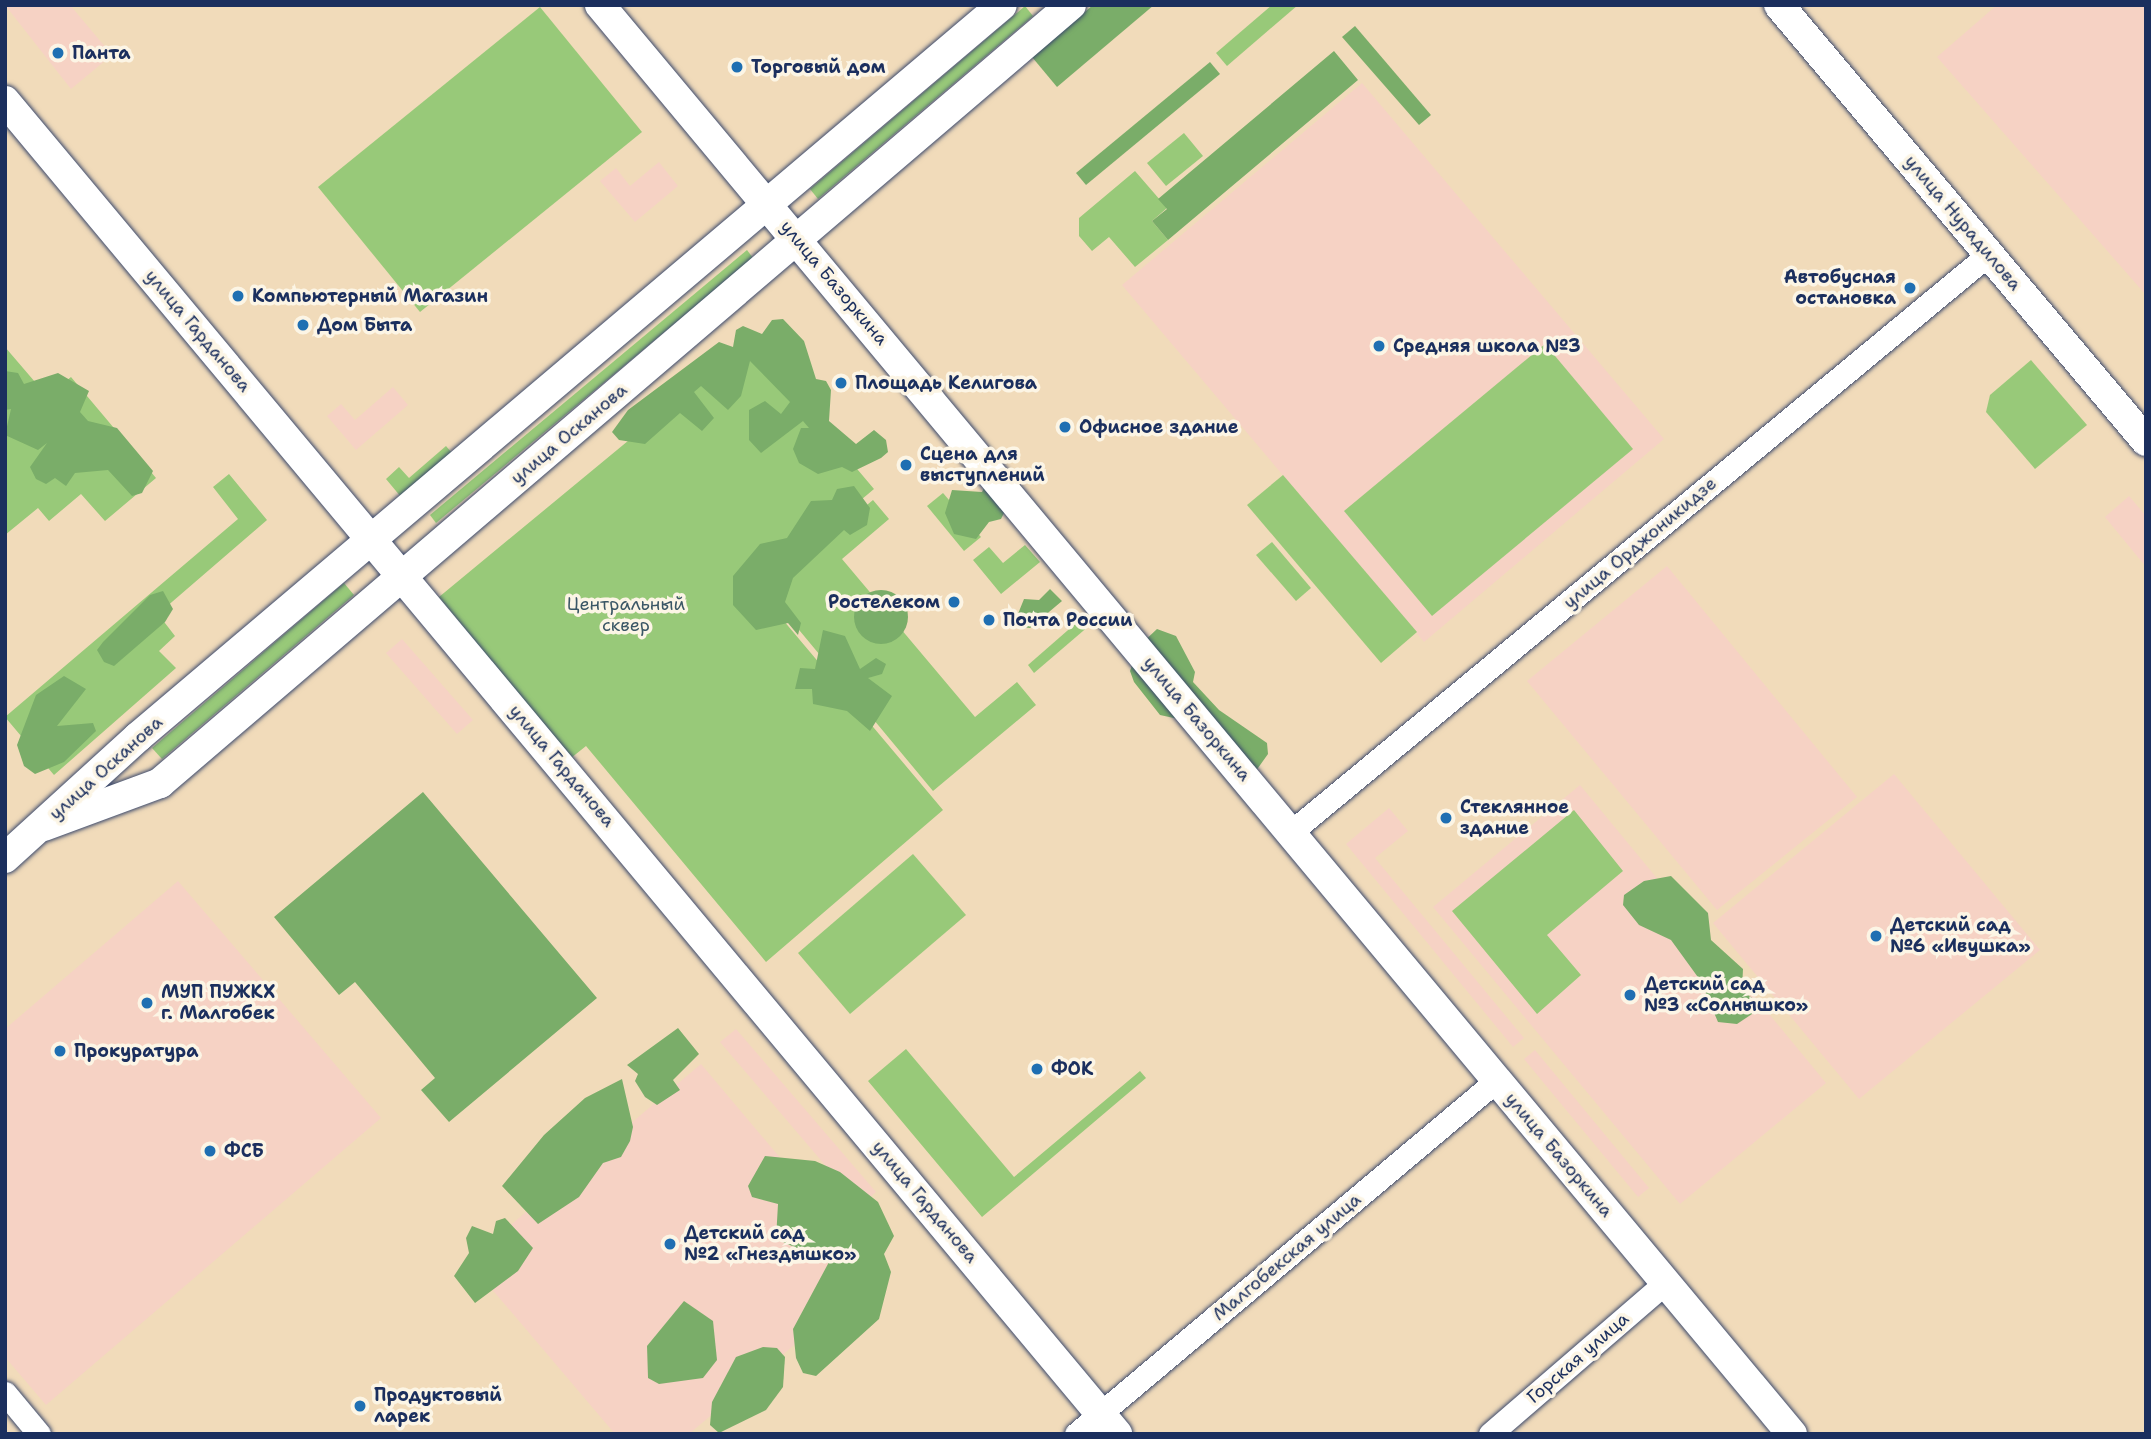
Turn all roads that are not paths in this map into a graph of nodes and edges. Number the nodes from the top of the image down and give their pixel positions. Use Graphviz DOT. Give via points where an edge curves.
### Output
graph roads {
  1 [pos="600,5"];
  2 [pos="1002,5"];
  3 [pos="1072,5"];
  4 [pos="1779,5"];
  5 [pos="5,101"];
  6 [pos="768,204"];
  7 [pos="797,239"];
  8 [pos="1989,254"];
  9 [pos="2146,441"];
  10 [pos="373,540"];
  11 [pos="403,575"];
  12 [pos="44,826"];
  13 [pos="1291,832"];
  14 [pos="5,858"];
  15 [pos="1497,1080"];
  16 [pos="1666,1282"];
  17 [pos="5,1393"];
  18 [pos="1108,1424"];
  19 [pos="39,1434"];
  20 [pos="1076,1434"];
  21 [pos="1490,1434"];
  22 [pos="1792,1434"];
  1 -- 6 [label="street, улица Базоркина"];
  2 -- 6 [label="street, улица Осканова"];
  3 -- 7 [label="street, улица Осканова"];
  4 -- 8 [label="street, улица Нурадилова"];
  5 -- 10 [label="street, улица Гарданова"];
  6 -- 7 [label="street, улица Базоркина"];
  6 -- 10 [label="street, улица Осканова"];
  7 -- 11 [label="street, улица Осканова"];
  7 -- 13 [label="street, улица Базоркина"];
  8 -- 9 [label="street, улица Нурадилова"];
  8 -- 13 [label="street, улица Орджоникидзе"];
  10 -- 11 [label="street, улица Гарданова"];
  10 -- 12 [label="street, улица Осканова"];
  11 -- 12 [label="street, улица Осканова" via="160,783"];
  11 -- 18 [label="street, улица Гарданова"];
  12 -- 14 [label="street, улица Осканова"];
  13 -- 15 [label="street, улица Базоркина"];
  15 -- 16 [label="street, улица Базоркина"];
  15 -- 18 [label="street, Малгобекская улица"];
  16 -- 21 [label="street, Горская улица"];
  16 -- 22 [label="street, улица Базоркина"];
  17 -- 19 [label="street"];
  18 -- 20 [label="street, Малгобекская улица"];
}
